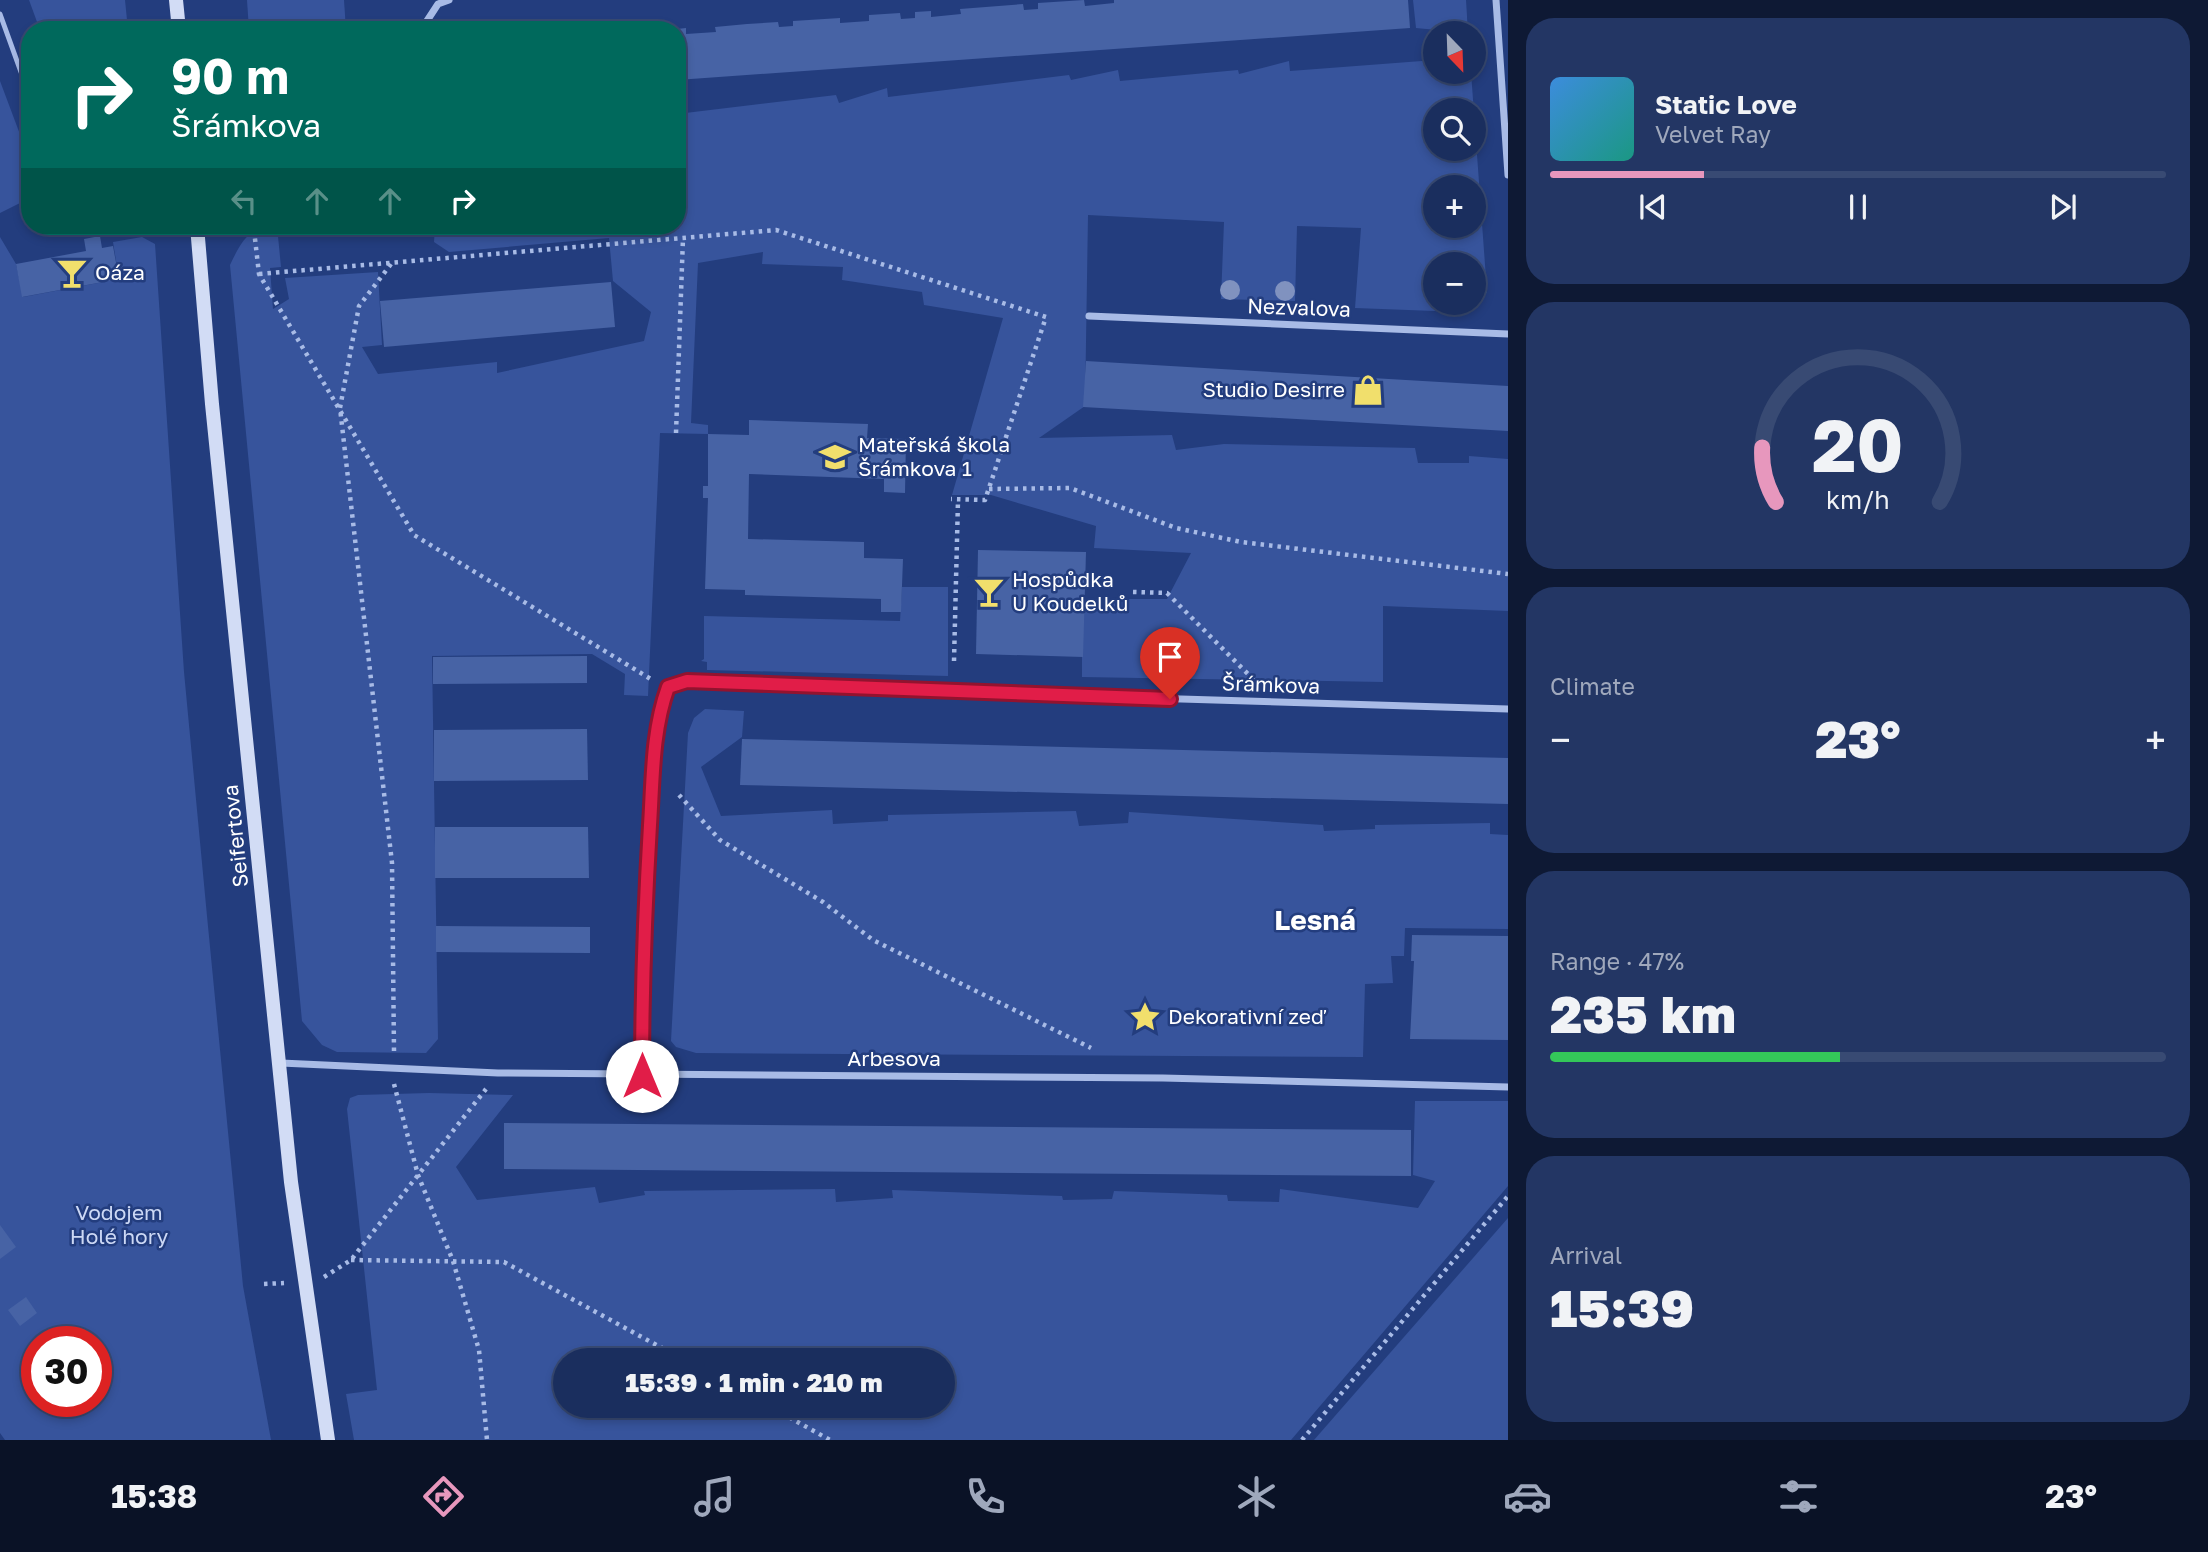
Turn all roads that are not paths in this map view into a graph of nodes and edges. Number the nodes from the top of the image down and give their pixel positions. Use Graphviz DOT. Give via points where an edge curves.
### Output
graph roads {
  1 [pos="176,0"];
  2 [pos="449,0"];
  3 [pos="1496,0"];
  4 [pos="0,14"];
  5 [pos="178,21"];
  6 [pos="427,21"];
  7 [pos="21,72"];
  8 [pos="1508,175"];
  9 [pos="198,235"];
  10 [pos="1089,316"];
  11 [pos="1508,334"];
  12 [pos="1508,709"];
  13 [pos="281,1062"];
  14 [pos="642,1076"];
  15 [pos="1508,1087"];
  16 [pos="328,1440"];
  1 -- 5 [label="street"];
  2 -- 6 [label="street" via="438,4"];
  3 -- 8 [label="street"];
  4 -- 7 [label="lane"];
  9 -- 13 [label="street, Seifertova"];
  10 -- 11 [label="street, Nezvalova"];
  12 -- 14 [label="street, Šrámkova" via="687,681 668,687 653,757"];
  13 -- 14 [label="street, Arbesova"];
  13 -- 16 [label="street, Seifertova" via="291,1182"];
  14 -- 15 [label="street, Arbesova" via="1163,1078"];
}
